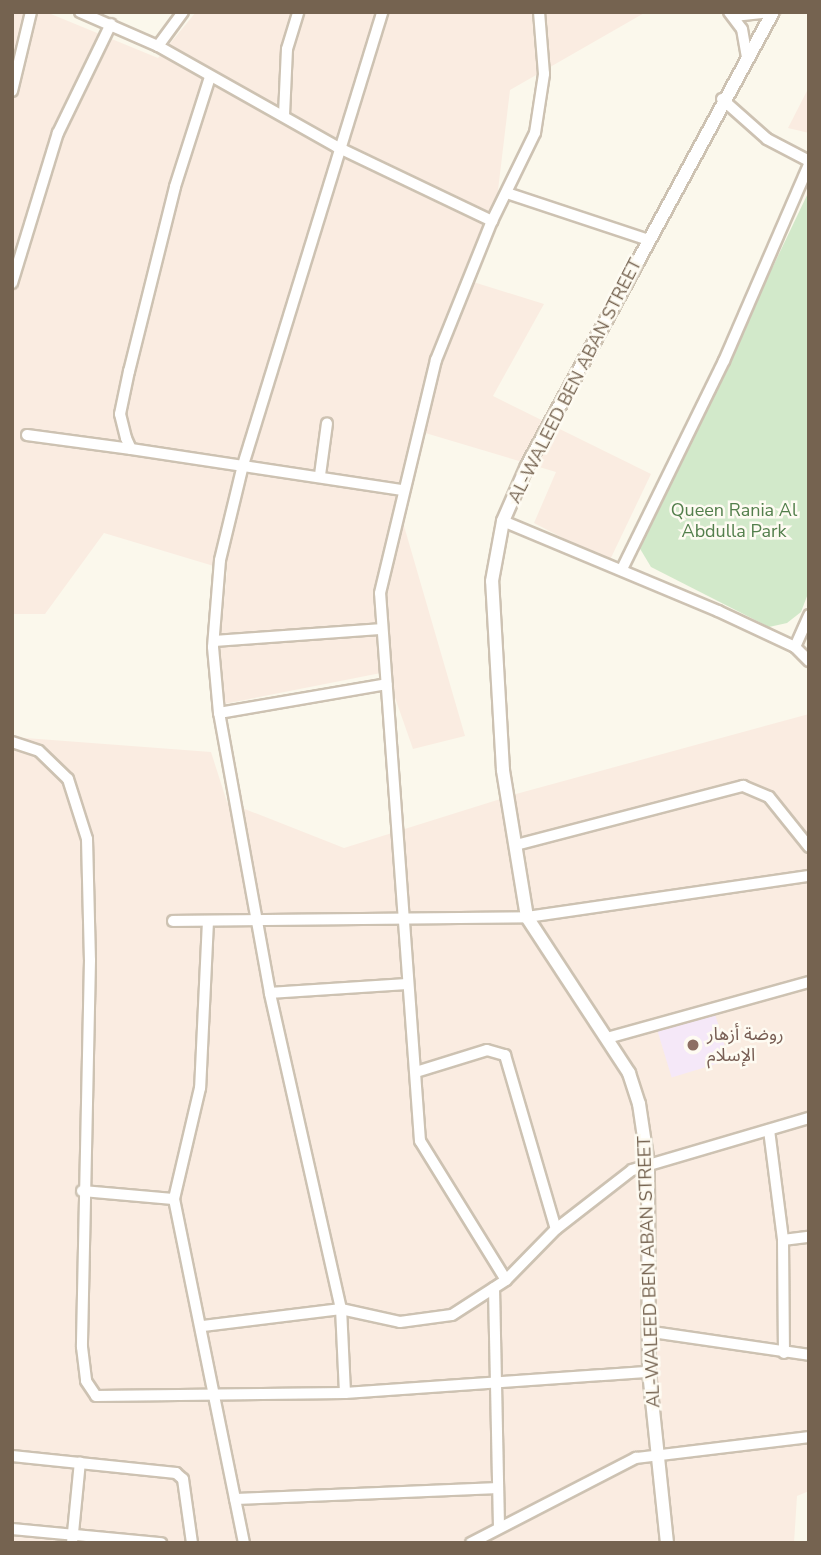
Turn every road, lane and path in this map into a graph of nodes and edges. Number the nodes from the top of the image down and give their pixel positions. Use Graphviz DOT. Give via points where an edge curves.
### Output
graph roads {
  1 [pos="30,12"];
  2 [pos="80,12"];
  3 [pos="183,12"];
  4 [pos="298,12"];
  5 [pos="383,12"];
  6 [pos="539,12"];
  7 [pos="772,12"];
  8 [pos="732,14"];
  9 [pos="111,24"];
  10 [pos="158,46"];
  11 [pos="747,56"];
  12 [pos="210,77"];
  13 [pos="12,91"];
  14 [pos="722,99"];
  15 [pos="284,115"];
  16 [pos="337,147"];
  17 [pos="809,163"];
  18 [pos="507,193"];
  19 [pos="492,221"];
  20 [pos="648,240"];
  21 [pos="12,283"];
  22 [pos="327,423"];
  23 [pos="27,435"];
  24 [pos="131,449"];
  25 [pos="243,465"];
  26 [pos="320,475"];
  27 [pos="401,490"];
  28 [pos="503,521"];
  29 [pos="622,569"];
  30 [pos="809,615"];
  31 [pos="380,629"];
  32 [pos="214,641"];
  33 [pos="795,648"];
  34 [pos="809,661"];
  35 [pos="387,684"];
  36 [pos="219,713"];
  37 [pos="12,742"];
  38 [pos="516,845"];
  39 [pos="809,848"];
  40 [pos="809,876"];
  41 [pos="527,917"];
  42 [pos="406,919"];
  43 [pos="208,921"];
  44 [pos="259,921"];
  45 [pos="173,922"];
  46 [pos="809,982"];
  47 [pos="406,984"];
  48 [pos="270,993"];
  49 [pos="607,1038"];
  50 [pos="416,1072"];
  51 [pos="809,1118"];
  52 [pos="769,1130"];
  53 [pos="648,1164"];
  54 [pos="82,1191"];
  55 [pos="174,1199"];
  56 [pos="556,1229"];
  57 [pos="809,1237"];
  58 [pos="783,1240"];
  59 [pos="506,1280"];
  60 [pos="494,1288"];
  61 [pos="341,1309"];
  62 [pos="203,1326"];
  63 [pos="652,1332"];
  64 [pos="784,1353"];
  65 [pos="809,1355"];
  66 [pos="649,1372"];
  67 [pos="499,1386"];
  68 [pos="345,1393"];
  69 [pos="214,1395"];
  70 [pos="809,1437"];
  71 [pos="660,1454"];
  72 [pos="12,1456"];
  73 [pos="80,1462"];
  74 [pos="494,1488"];
  75 [pos="235,1499"];
  76 [pos="499,1527"];
  77 [pos="12,1529"];
  78 [pos="72,1539"];
  79 [pos="161,1543"];
  80 [pos="192,1543"];
  81 [pos="244,1543"];
  82 [pos="471,1543"];
  83 [pos="667,1543"];
  1 -- 13 [label="street"];
  2 -- 9 [label="street"];
  3 -- 10 [label="street"];
  4 -- 15 [label="street" via="288,49"];
  5 -- 16 [label="street"];
  6 -- 18 [label="street" via="542,100 535,133"];
  7 -- 8 [label="street"];
  7 -- 11 [label="street, AL-WALEED BEN ABAN STREET"];
  8 -- 11 [label="street"];
  9 -- 10 [label="street"];
  9 -- 21 [label="street" via="58,133"];
  10 -- 12 [label="street"];
  11 -- 14 [label="street, AL-WALEED BEN ABAN STREET"];
  12 -- 15 [label="street"];
  12 -- 24 [label="street" via="169,209 120,414"];
  14 -- 17 [label="street" via="767,139"];
  14 -- 20 [label="street, AL-WALEED BEN ABAN STREET"];
  15 -- 16 [label="street"];
  16 -- 19 [label="street"];
  16 -- 25 [label="street"];
  17 -- 29 [label="street" via="724,360"];
  18 -- 19 [label="street"];
  18 -- 20 [label="street"];
  19 -- 27 [label="street" via="436,360"];
  20 -- 28 [label="street, AL-WALEED BEN ABAN STREET"];
  22 -- 26 [label="street"];
  23 -- 24 [label="street"];
  24 -- 25 [label="street"];
  25 -- 26 [label="street"];
  25 -- 32 [label="street" via="220,560"];
  26 -- 27 [label="street"];
  27 -- 31 [label="street" via="383,568"];
  28 -- 29 [label="street"];
  28 -- 38 [label="street, AL-WALEED BEN ABAN STREET" via="493,568 492,640"];
  29 -- 33 [label="street"];
  30 -- 33 [label="street"];
  31 -- 32 [label="street"];
  31 -- 35 [label="street"];
  32 -- 36 [label="street"];
  33 -- 34 [label="street"];
  35 -- 36 [label="street"];
  35 -- 42 [label="street"];
  36 -- 44 [label="street"];
  37 -- 54 [label="street" via="39,751 68,779 87,839 90,960"];
  38 -- 39 [label="street" via="743,786 769,797"];
  38 -- 41 [label="street, AL-WALEED BEN ABAN STREET"];
  40 -- 41 [label="street"];
  41 -- 42 [label="street"];
  41 -- 49 [label="street, AL-WALEED BEN ABAN STREET"];
  42 -- 44 [label="street"];
  42 -- 47 [label="street"];
  43 -- 44 [label="street"];
  43 -- 45 [label="street"];
  43 -- 55 [label="street" via="200,1088"];
  44 -- 48 [label="street"];
  46 -- 49 [label="street"];
  47 -- 48 [label="street"];
  47 -- 50 [label="street"];
  48 -- 61 [label="street"];
  49 -- 53 [label="street, AL-WALEED BEN ABAN STREET" via="637,1092"];
  50 -- 56 [label="street" via="487,1050 505,1055"];
  50 -- 59 [label="street" via="420,1141"];
  51 -- 52 [label="street"];
  52 -- 53 [label="street"];
  52 -- 58 [label="street"];
  53 -- 56 [label="street" via="617,1178"];
  53 -- 63 [label="street, AL-WALEED BEN ABAN STREET"];
  54 -- 55 [label="street"];
  54 -- 69 [label="street" via="82,1370 89,1388 105,1399"];
  55 -- 62 [label="street"];
  56 -- 59 [label="street"];
  57 -- 58 [label="street"];
  58 -- 64 [label="street"];
  59 -- 60 [label="street"];
  60 -- 61 [label="street" via="452,1315 427,1321 400,1322"];
  60 -- 67 [label="street"];
  61 -- 62 [label="street"];
  61 -- 68 [label="street"];
  62 -- 69 [label="street"];
  63 -- 64 [label="street"];
  63 -- 66 [label="street, AL-WALEED BEN ABAN STREET"];
  64 -- 65 [label="street"];
  66 -- 67 [label="street"];
  66 -- 71 [label="street, AL-WALEED BEN ABAN STREET"];
  67 -- 68 [label="street"];
  67 -- 74 [label="street"];
  68 -- 69 [label="street"];
  69 -- 75 [label="street"];
  70 -- 71 [label="street"];
  71 -- 76 [label="street" via="619,1464"];
  71 -- 83 [label="street, AL-WALEED BEN ABAN STREET"];
  72 -- 73 [label="street"];
  73 -- 78 [label="street"];
  73 -- 80 [label="street" via="180,1475"];
  74 -- 75 [label="street"];
  74 -- 76 [label="street"];
  75 -- 81 [label="street"];
  76 -- 82 [label="street"];
  77 -- 78 [label="street"];
  78 -- 79 [label="street"];
}
